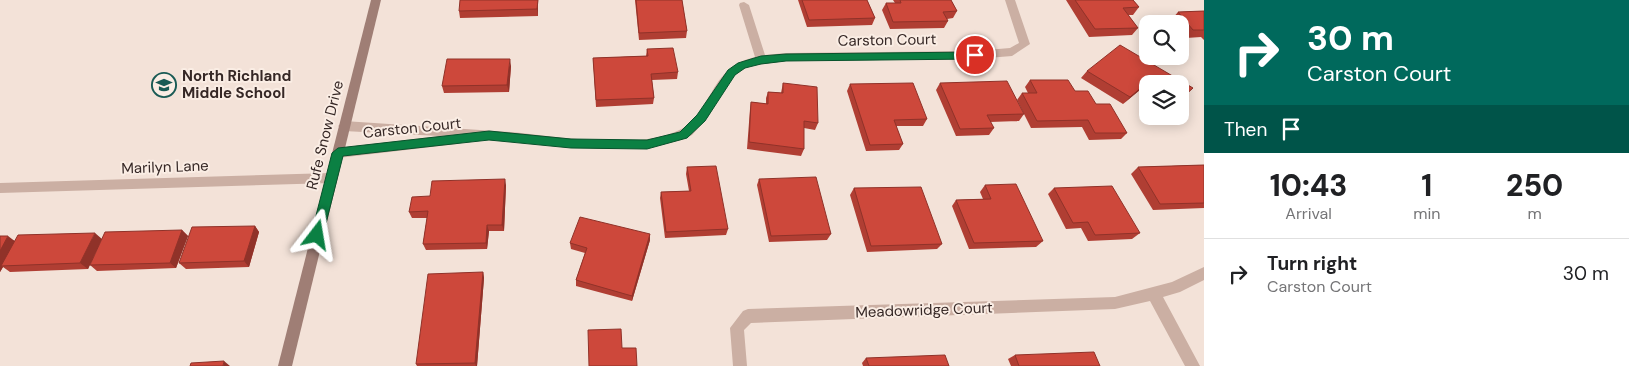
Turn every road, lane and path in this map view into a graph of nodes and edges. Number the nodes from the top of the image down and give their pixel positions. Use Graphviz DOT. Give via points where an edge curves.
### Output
graph roads {
  1 [pos="376,0"];
  2 [pos="1010,0"];
  3 [pos="744,5"];
  4 [pos="761,60"];
  5 [pos="344,126"];
  6 [pos="489,135"];
  7 [pos="338,153"];
  8 [pos="332,178"];
  9 [pos="0,188"];
  10 [pos="1204,273"];
  11 [pos="1154,295"];
  12 [pos="285,366"];
  13 [pos="740,366"];
  14 [pos="1193,366"];
  1 -- 5 [label="main road, Rufe Snow Drive"];
  2 -- 4 [label="street, Carston Court" via="1025,44 1012,52"];
  3 -- 4 [label="street"];
  4 -- 6 [label="street, Carston Court" via="731,72 701,118 678,137 626,146"];
  5 -- 6 [label="street, Carston Court"];
  5 -- 7 [label="main road, Rufe Snow Drive"];
  6 -- 7 [label="street, Carston Court"];
  7 -- 8 [label="main road, Rufe Snow Drive"];
  8 -- 9 [label="street, Marilyn Lane"];
  8 -- 12 [label="main road, Rufe Snow Drive"];
  10 -- 11 [label="street, Meadowridge Court"];
  11 -- 13 [label="street, Meadowridge Court" via="1115,303 748,316 736,328"];
  11 -- 14 [label="street"];
}
